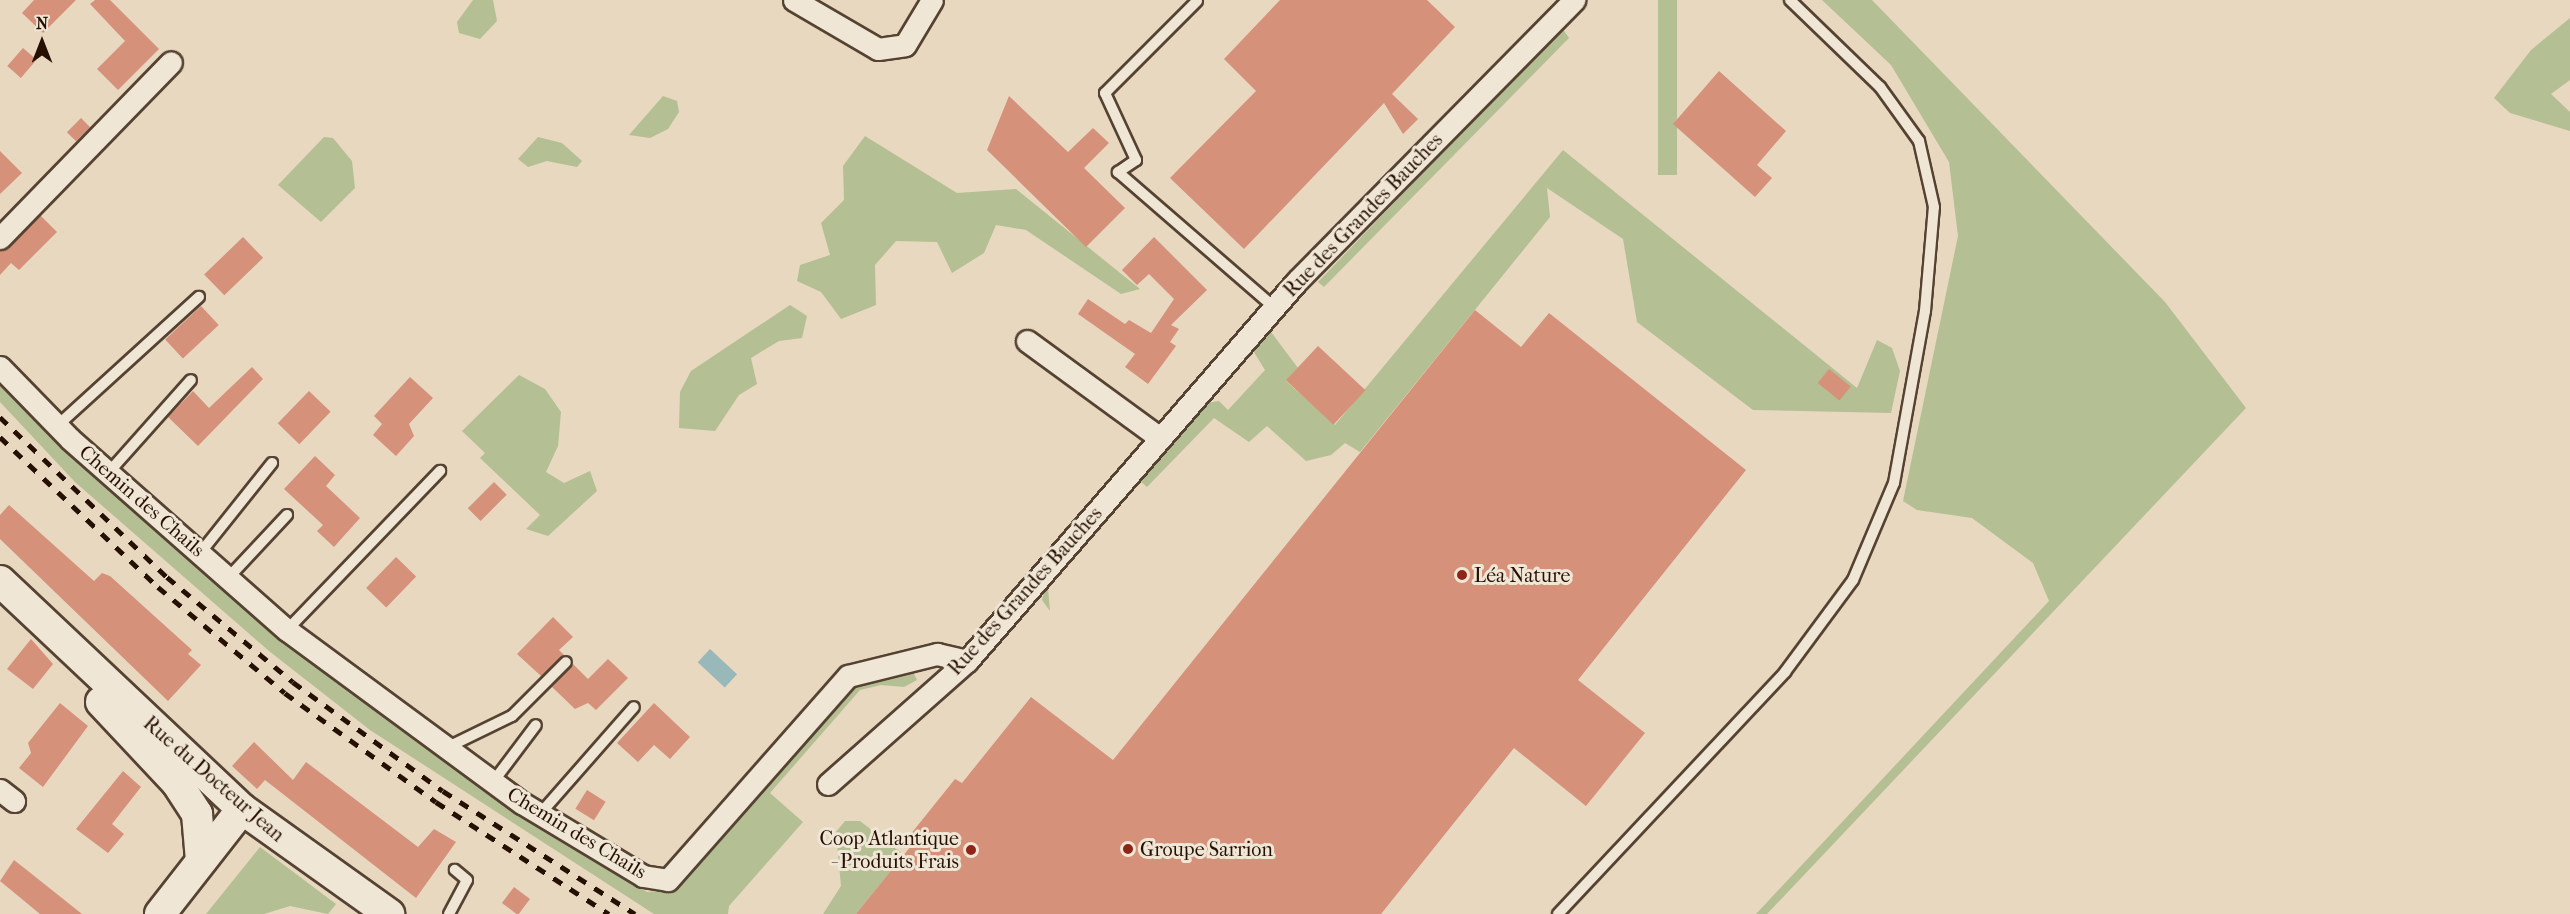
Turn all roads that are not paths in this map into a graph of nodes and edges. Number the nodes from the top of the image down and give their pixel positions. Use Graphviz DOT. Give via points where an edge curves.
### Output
graph roads {
  1 [pos="794,0"];
  2 [pos="932,0"];
  3 [pos="1574,0"];
  4 [pos="1790,0"];
  5 [pos="1197,2"];
  6 [pos="171,62"];
  7 [pos="0,238"];
  8 [pos="199,297"];
  9 [pos="1275,307"];
  10 [pos="1026,341"];
  11 [pos="0,367"];
  12 [pos="191,380"];
  13 [pos="57,426"];
  14 [pos="1160,438"];
  15 [pos="272,462"];
  16 [pos="440,471"];
  17 [pos="109,472"];
  18 [pos="287,515"];
  19 [pos="201,552"];
  20 [pos="229,577"];
  21 [pos="0,581"];
  22 [pos="287,630"];
  23 [pos="50,632"];
  24 [pos="967,661"];
  25 [pos="566,662"];
  26 [pos="634,707"];
  27 [pos="536,725"];
  28 [pos="446,748"];
  29 [pos="493,782"];
  30 [pos="828,784"];
  31 [pos="242,809"];
  32 [pos="540,814"];
  33 [pos="201,861"];
  34 [pos="455,870"];
  35 [pos="160,914"];
  36 [pos="389,914"];
  37 [pos="449,914"];
  38 [pos="1558,914"];
  1 -- 2 [label="street" via="878,49 905,45"];
  3 -- 9 [label="street, Rue des Grandes Bauches"];
  4 -- 38 [label="lane" via="1880,87 1919,141 1934,207 1925,311 1894,483 1853,580 1785,672"];
  5 -- 9 [label="lane" via="1105,93 1136,160 1118,172"];
  6 -- 7 [label="street"];
  8 -- 13 [label="lane"];
  9 -- 14 [label="street, Rue des Grandes Bauches"];
  10 -- 14 [label="street"];
  11 -- 13 [label="street, Chemin des Chails"];
  12 -- 17 [label="lane"];
  13 -- 17 [label="street, Chemin des Chails"];
  14 -- 24 [label="street, Rue des Grandes Bauches"];
  15 -- 19 [label="lane"];
  16 -- 22 [label="lane"];
  17 -- 19 [label="street, Chemin des Chails"];
  18 -- 20 [label="lane"];
  19 -- 20 [label="street, Chemin des Chails"];
  20 -- 22 [label="street, Chemin des Chails"];
  21 -- 23 [label="street, Rue du Docteur Jean"];
  22 -- 28 [label="street, Chemin des Chails"];
  23 -- 31 [label="street, Rue du Docteur Jean"];
  23 -- 33 [label="street, Rue du Docteur Jean" via="105,708 177,783 197,814"];
  24 -- 30 [label="street, Rue des Grandes Bauches"];
  24 -- 32 [label="street, Chemin des Chails" via="938,654 848,676 668,880 643,876"];
  25 -- 28 [label="lane" via="512,716"];
  26 -- 32 [label="lane"];
  27 -- 29 [label="lane"];
  28 -- 29 [label="street, Chemin des Chails"];
  29 -- 32 [label="street, Chemin des Chails"];
  31 -- 33 [label="street"];
  31 -- 36 [label="street, Rue du Docteur Jean"];
  33 -- 35 [label="street"];
  34 -- 37 [label="lane" via="467,880"];
}
